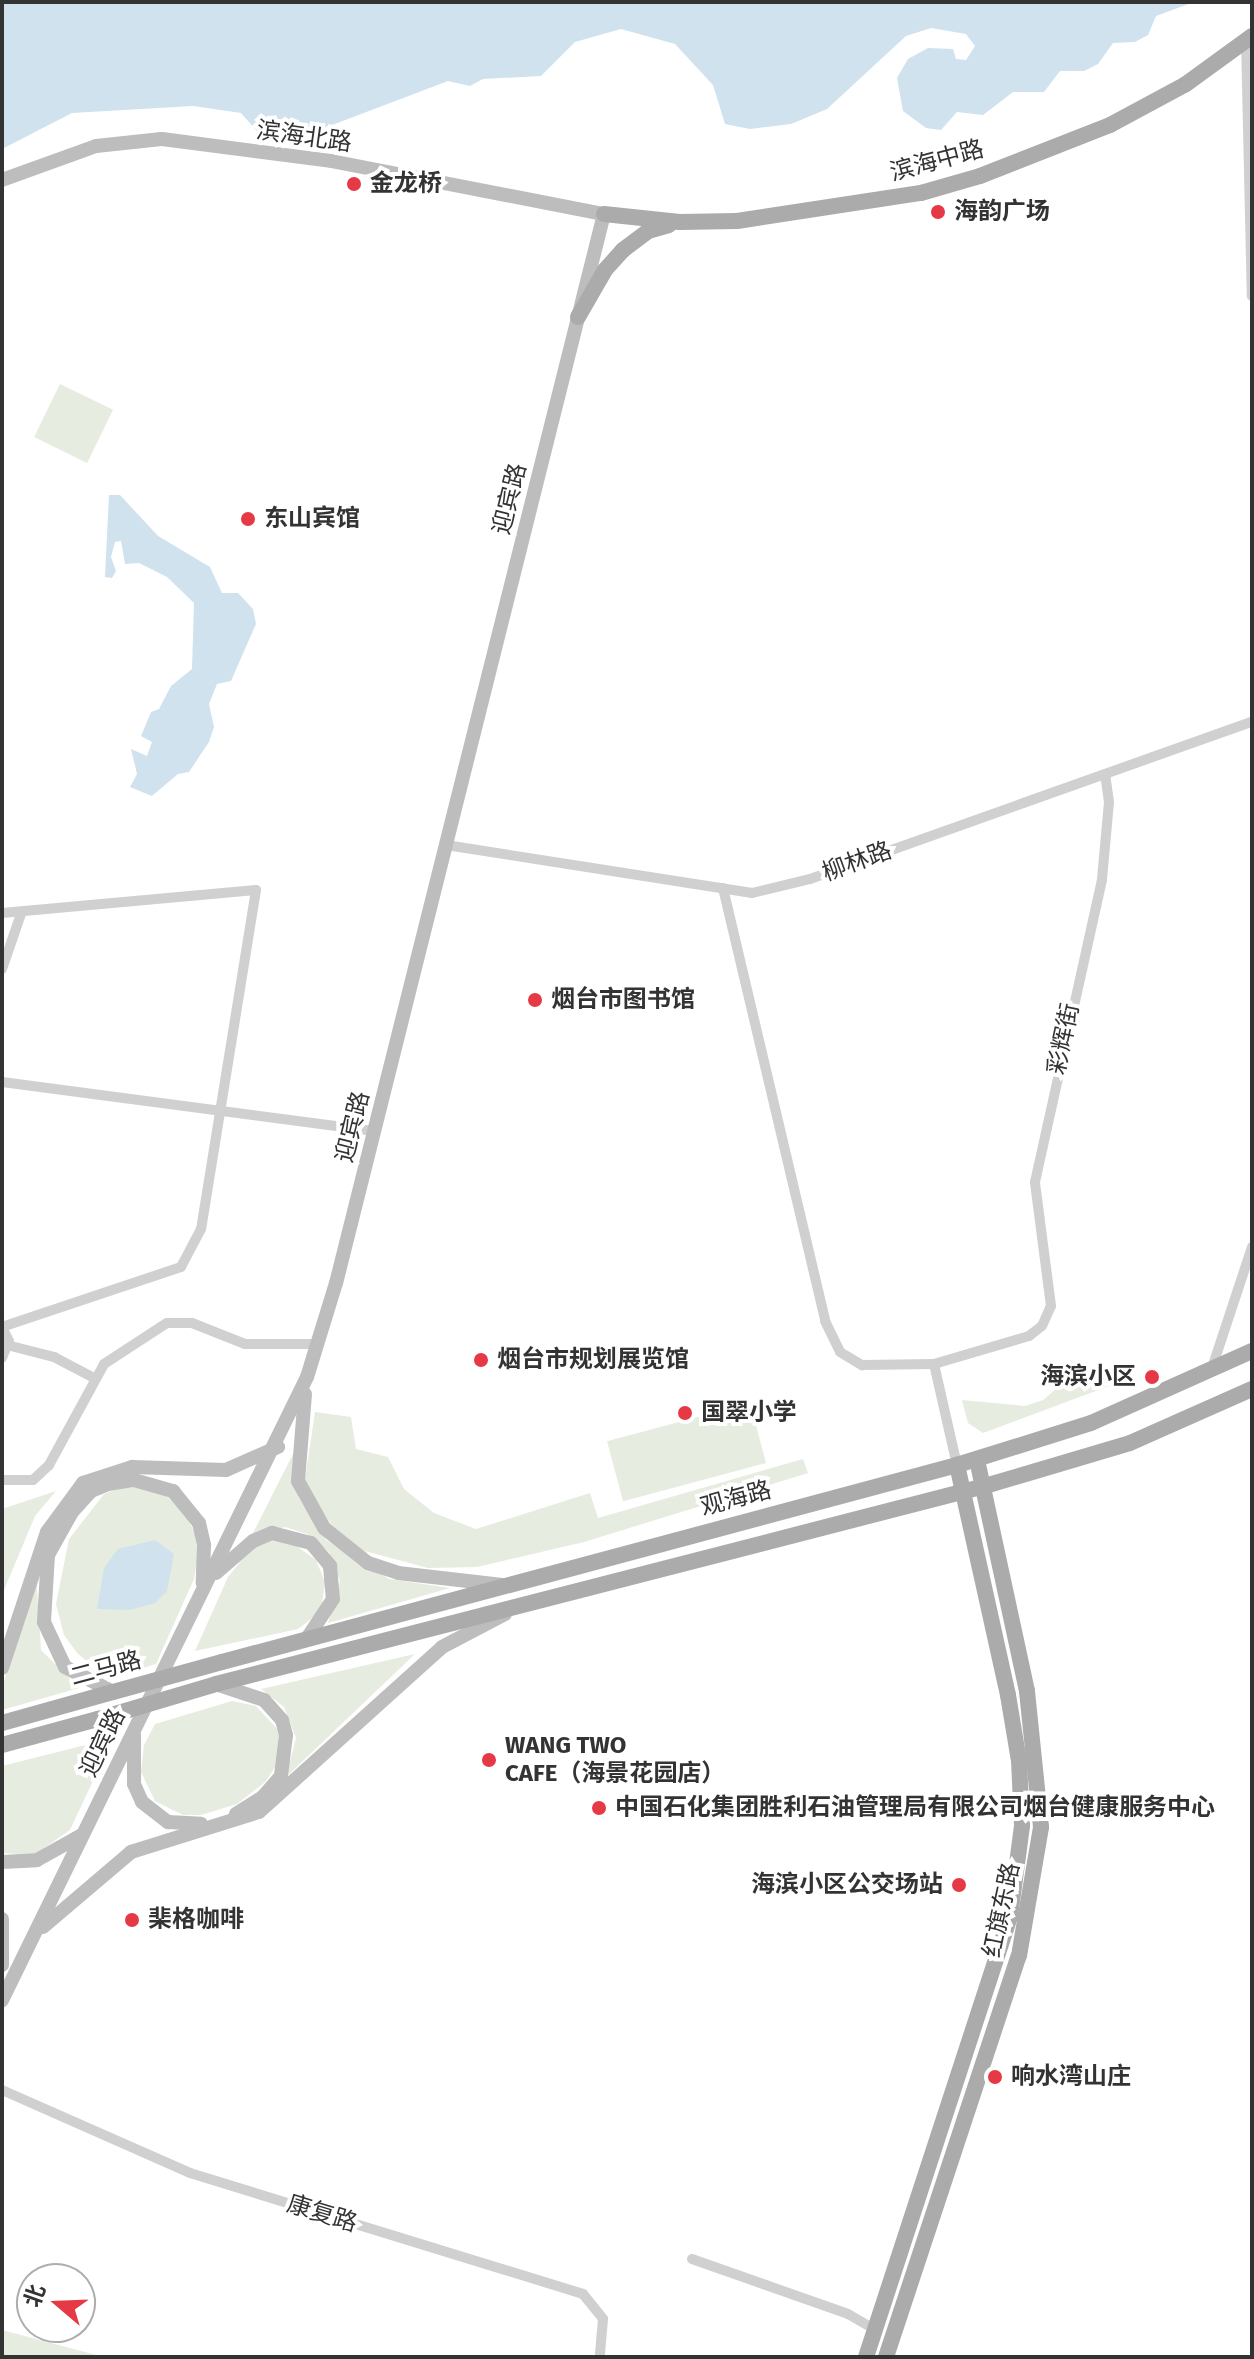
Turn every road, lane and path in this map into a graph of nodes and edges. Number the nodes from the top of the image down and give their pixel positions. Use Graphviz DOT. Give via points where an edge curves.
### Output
graph roads {
  1 [pos="1249,38"];
  2 [pos="2,180"];
  3 [pos="604,214"];
  4 [pos="680,222"];
  5 [pos="1252,296"];
  6 [pos="578,317"];
  7 [pos="1252,722"];
  8 [pos="1105,774"];
  9 [pos="446,845"];
  10 [pos="723,888"];
  11 [pos="22,911"];
  12 [pos="2,913"];
  13 [pos="2,969"];
  14 [pos="2,1082"];
  15 [pos="218,1110"];
  16 [pos="374,1131"];
  17 [pos="1252,1247"];
  18 [pos="2,1327"];
  19 [pos="317,1344"];
  20 [pos="7,1345"];
  21 [pos="1252,1351"];
  22 [pos="2,1358"];
  23 [pos="934,1364"];
  24 [pos="1211,1373"];
  25 [pos="307,1377"];
  26 [pos="94,1378"];
  27 [pos="1252,1389"];
  28 [pos="278,1447"];
  29 [pos="977,1459"];
  30 [pos="957,1465"];
  31 [pos="2,1480"];
  32 [pos="985,1486"];
  33 [pos="964,1491"];
  34 [pos="209,1579"];
  35 [pos="507,1585"];
  36 [pos="199,1603"];
  37 [pos="521,1607"];
  38 [pos="306,1640"];
  39 [pos="222,1662"];
  40 [pos="2,1668"];
  41 [pos="216,1684"];
  42 [pos="113,1692"];
  43 [pos="2,1723"];
  44 [pos="134,1728"];
  45 [pos="10,1742"];
  46 [pos="2,1754"];
  47 [pos="83,1835"];
  48 [pos="2,1862"];
  49 [pos="2,1919"];
  50 [pos="37,1932"];
  51 [pos="2,1965"];
  52 [pos="2,2000"];
  53 [pos="2,2090"];
  54 [pos="692,2259"];
  55 [pos="875,2329"];
  56 [pos="889,2349"];
  57 [pos="600,2357"];
  58 [pos="866,2357"];
  1 -- 4 [label="main road, 滨海中路" via="1186,84 1110,125 980,176 869,202 737,221"];
  1 -- 5 [label="street"];
  2 -- 3 [label="main road, 滨海北路" via="96,146 162,139 331,161"];
  3 -- 4 [label="main road, 滨海中路"];
  3 -- 6 [label="main road, 迎宾路"];
  4 -- 6 [label="main road" via="648,231 623,250"];
  6 -- 9 [label="main road, 迎宾路"];
  7 -- 8 [label="street, 柳林路"];
  8 -- 10 [label="street, 柳林路" via="810,879 752,893"];
  8 -- 23 [label="street, 彩辉街" via="1109,802 1102,879 1035,1182 1051,1306 1042,1326 1029,1336"];
  9 -- 10 [label="street, 柳林路"];
  9 -- 16 [label="main road, 迎宾路"];
  10 -- 23 [label="street" via="825,1321 840,1352 862,1365"];
  11 -- 12 [label="street"];
  11 -- 13 [label="street"];
  11 -- 15 [label="street" via="256,890"];
  14 -- 15 [label="street"];
  15 -- 16 [label="street"];
  15 -- 18 [label="street" via="201,1229 181,1267"];
  16 -- 19 [label="main road, 迎宾路"];
  17 -- 24 [label="street"];
  18 -- 20 [label="street"];
  19 -- 25 [label="main road, 迎宾路"];
  19 -- 26 [label="street" via="245,1344 192,1323 167,1323 138,1338"];
  20 -- 22 [label="street"];
  20 -- 26 [label="street" via="54,1357"];
  21 -- 24 [label="main road, 观海路"];
  23 -- 30 [label="street"];
  24 -- 29 [label="main road, 观海路" via="1091,1423"];
  25 -- 28 [label="main road, 迎宾路"];
  25 -- 35 [label="main road" via="296,1464 304,1500 324,1528 368,1563 398,1573"];
  26 -- 31 [label="street" via="49,1465 33,1480"];
  27 -- 32 [label="main road" via="1130,1443"];
  28 -- 34 [label="main road, 迎宾路"];
  28 -- 40 [label="main road" via="226,1470 132,1467 83,1483 63,1504 41,1546"];
  29 -- 30 [label="main road, 观海路"];
  29 -- 32 [label="main road, 红旗东路"];
  30 -- 33 [label="main road, 红旗东路"];
  30 -- 35 [label="main road, 观海路"];
  32 -- 33 [label="main road, 观海路"];
  32 -- 56 [label="main road, 红旗东路" via="1037,1760 1038,1858 1019,1956"];
  33 -- 37 [label="main road, 观海路"];
  33 -- 55 [label="main road, 红旗东路" via="1019,1761 1022,1826 1015,1887 984,1999"];
  34 -- 36 [label="main road, 迎宾路"];
  34 -- 38 [label="main road" via="253,1541 272,1533 311,1543 330,1566 333,1589 328,1613"];
  35 -- 38 [label="main road, 观海路"];
  36 -- 42 [label="main road" via="205,1568 199,1523 173,1491 134,1480 91,1491 72,1512 48,1555 41,1602 56,1656 83,1680"];
  36 -- 44 [label="main road, 迎宾路"];
  37 -- 41 [label="main road, 观海路"];
  37 -- 50 [label="main road" via="442,1647 259,1812 131,1852"];
  38 -- 39 [label="main road, 观海路"];
  39 -- 42 [label="main road, 二马路, bridge"];
  41 -- 44 [label="main road" via="264,1700 282,1720 286,1735 281,1776 263,1797 233,1816 187,1826 154,1813 134,1784"];
  41 -- 45 [label="main road, 二马路, bridge"];
  42 -- 43 [label="main road, 二马路"];
  44 -- 47 [label="main road, 迎宾路"];
  45 -- 46 [label="main road"];
  47 -- 48 [label="main road" via="37,1860"];
  47 -- 50 [label="main road, 迎宾路"];
  49 -- 51 [label="main road"];
  50 -- 52 [label="main road, 迎宾路"];
  53 -- 57 [label="street, 康复路" via="190,2173 583,2294 603,2319"];
  54 -- 55 [label="street" via="848,2314"];
  55 -- 56 [label="street"];
  55 -- 58 [label="main road, 红旗东路"];
}
